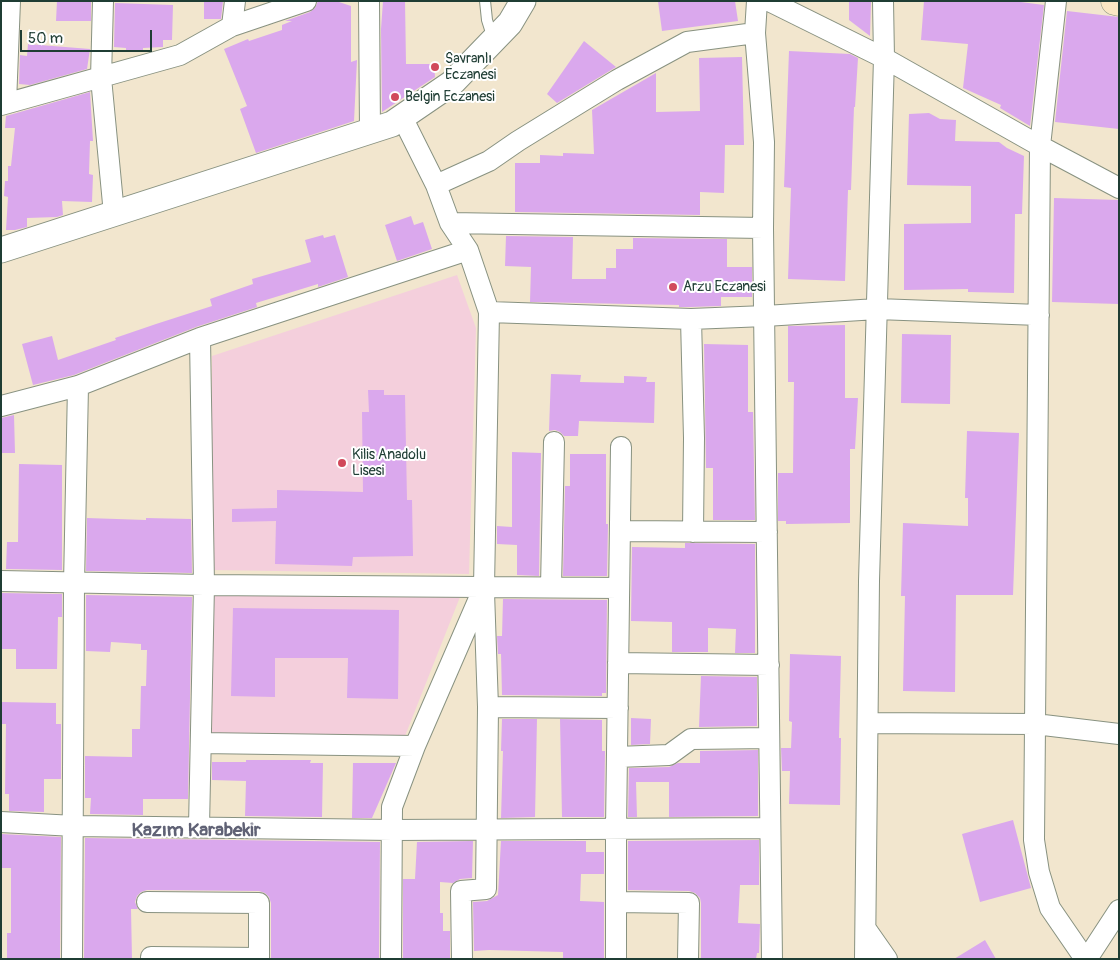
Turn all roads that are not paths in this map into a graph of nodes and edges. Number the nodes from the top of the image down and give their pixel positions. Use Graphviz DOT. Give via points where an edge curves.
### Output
graph roads {
  1 [pos="10,1"];
  2 [pos="104,1"];
  3 [pos="235,1"];
  4 [pos="306,1"];
  5 [pos="369,1"];
  6 [pos="486,1"];
  7 [pos="524,1"];
  8 [pos="757,1"];
  9 [pos="769,1"];
  10 [pos="883,1"];
  11 [pos="1056,1"];
  12 [pos="232,26"];
  13 [pos="755,33"];
  14 [pos="494,40"];
  15 [pos="884,58"];
  16 [pos="101,78"];
  17 [pos="4,104"];
  18 [pos="402,118"];
  19 [pos="370,131"];
  20 [pos="1040,146"];
  21 [pos="436,185"];
  22 [pos="1119,188"];
  23 [pos="114,214"];
  24 [pos="450,223"];
  25 [pos="763,228"];
  26 [pos="1,250"];
  27 [pos="468,250"];
  28 [pos="877,309"];
  29 [pos="489,312"];
  30 [pos="1039,315"];
  31 [pos="765,316"];
  32 [pos="691,319"];
  33 [pos="200,338"];
  34 [pos="78,386"];
  35 [pos="1,406"];
  36 [pos="554,442"];
  37 [pos="621,447"];
  38 [pos="620,531"];
  39 [pos="693,532"];
  40 [pos="767,532"];
  41 [pos="1,581"];
  42 [pos="74,584"];
  43 [pos="204,586"];
  44 [pos="484,586"];
  45 [pos="551,587"];
  46 [pos="618,588"];
  47 [pos="618,663"];
  48 [pos="769,665"];
  49 [pos="488,707"];
  50 [pos="618,708"];
  51 [pos="868,723"];
  52 [pos="1035,724"];
  53 [pos="1119,734"];
  54 [pos="770,738"];
  55 [pos="201,743"];
  56 [pos="415,746"];
  57 [pos="617,757"];
  58 [pos="1,822"];
  59 [pos="74,826"];
  60 [pos="198,828"];
  61 [pos="770,828"];
  62 [pos="392,830"];
  63 [pos="488,830"];
  64 [pos="616,830"];
  65 [pos="147,902"];
  66 [pos="616,902"];
  67 [pos="1119,910"];
  68 [pos="866,929"];
  69 [pos="150,957"];
  70 [pos="259,958"];
  71 [pos="72,959"];
  72 [pos="391,959"];
  73 [pos="462,959"];
  74 [pos="616,959"];
  75 [pos="688,959"];
  76 [pos="772,959"];
  77 [pos="865,959"];
  78 [pos="887,959"];
  79 [pos="1086,959"];
  1 -- 17 [label="street"];
  2 -- 16 [label="street"];
  3 -- 12 [label="street"];
  4 -- 12 [label="street"];
  5 -- 19 [label="street"];
  6 -- 14 [label="lane" via="487,20"];
  7 -- 14 [label="street"];
  8 -- 13 [label="street"];
  9 -- 15 [label="street"];
  10 -- 15 [label="street"];
  11 -- 20 [label="street"];
  12 -- 16 [label="street" via="180,55"];
  13 -- 21 [label="street" via="687,42 617,80 489,161"];
  13 -- 25 [label="street" via="764,142"];
  14 -- 18 [label="street" via="452,83"];
  15 -- 20 [label="street"];
  15 -- 28 [label="street"];
  16 -- 17 [label="street"];
  16 -- 23 [label="street"];
  18 -- 19 [label="street"];
  18 -- 21 [label="street"];
  19 -- 23 [label="street"];
  20 -- 22 [label="street"];
  20 -- 30 [label="street"];
  21 -- 24 [label="street"];
  23 -- 26 [label="street"];
  24 -- 25 [label="street"];
  24 -- 27 [label="street"];
  25 -- 31 [label="street"];
  27 -- 29 [label="street"];
  27 -- 33 [label="street"];
  28 -- 30 [label="street"];
  28 -- 31 [label="street"];
  28 -- 51 [label="street"];
  29 -- 32 [label="street"];
  29 -- 44 [label="street"];
  30 -- 52 [label="street"];
  31 -- 32 [label="street"];
  31 -- 40 [label="street"];
  32 -- 39 [label="street"];
  33 -- 34 [label="street"];
  33 -- 43 [label="street"];
  34 -- 35 [label="street"];
  34 -- 42 [label="street"];
  36 -- 45 [label="street"];
  37 -- 38 [label="street"];
  38 -- 39 [label="street"];
  38 -- 46 [label="street"];
  39 -- 40 [label="street"];
  40 -- 48 [label="street"];
  41 -- 42 [label="street"];
  42 -- 43 [label="street"];
  42 -- 59 [label="street"];
  43 -- 44 [label="street"];
  43 -- 55 [label="street"];
  44 -- 45 [label="street"];
  44 -- 49 [label="street"];
  44 -- 56 [label="street"];
  45 -- 46 [label="street"];
  46 -- 47 [label="street"];
  47 -- 48 [label="street"];
  47 -- 50 [label="street"];
  48 -- 54 [label="street"];
  49 -- 50 [label="street"];
  49 -- 63 [label="street"];
  50 -- 57 [label="street"];
  51 -- 52 [label="street"];
  51 -- 68 [label="street"];
  52 -- 53 [label="street"];
  52 -- 79 [label="street" via="1034,840 1039,872 1050,908"];
  54 -- 57 [label="street" via="691,739 670,755"];
  54 -- 61 [label="street"];
  55 -- 56 [label="street"];
  55 -- 60 [label="street"];
  56 -- 62 [label="street" via="392,806"];
  57 -- 64 [label="street"];
  58 -- 59 [label="street"];
  59 -- 60 [label="street"];
  59 -- 71 [label="street"];
  60 -- 62 [label="street"];
  61 -- 64 [label="street"];
  61 -- 76 [label="street"];
  62 -- 63 [label="street"];
  62 -- 72 [label="street"];
  63 -- 64 [label="street"];
  63 -- 73 [label="street" via="486,889 461,891"];
  64 -- 66 [label="street"];
  65 -- 70 [label="street" via="259,904"];
  66 -- 74 [label="street"];
  66 -- 75 [label="street" via="689,903"];
  67 -- 79 [label="street"];
  68 -- 77 [label="street"];
  68 -- 78 [label="street"];
  69 -- 70 [label="street"];
}
